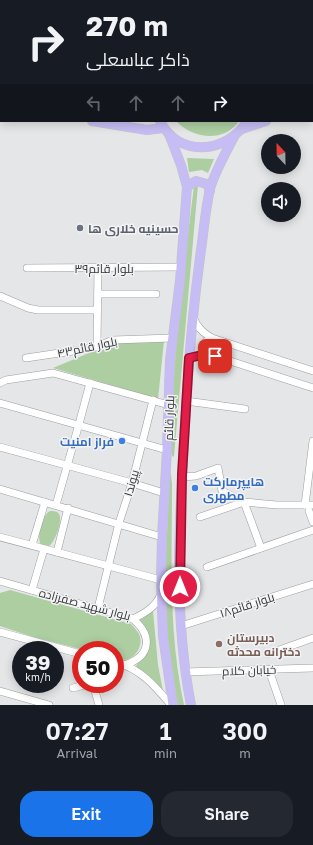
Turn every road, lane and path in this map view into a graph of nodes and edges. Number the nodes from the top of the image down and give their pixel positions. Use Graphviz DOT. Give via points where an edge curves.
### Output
graph roads {
  1 [pos="98,122"];
  2 [pos="129,122"];
  3 [pos="260,122"];
  4 [pos="244,125"];
  5 [pos="122,126"];
  6 [pos="164,128"];
  7 [pos="234,137"];
  8 [pos="187,187"];
  9 [pos="210,190"];
  10 [pos="181,267"];
  11 [pos="27,268"];
  12 [pos="98,268"];
  13 [pos="98,294"];
  14 [pos="156,294"];
  15 [pos="0,296"];
  16 [pos="97,310"];
  17 [pos="193,315"];
  18 [pos="172,338"];
  19 [pos="212,338"];
  20 [pos="97,346"];
  21 [pos="208,356"];
  22 [pos="26,358"];
  23 [pos="189,358"];
  24 [pos="313,371"];
  25 [pos="0,383"];
  26 [pos="90,383"];
  27 [pos="313,388"];
  28 [pos="152,400"];
  29 [pos="186,401"];
  30 [pos="0,403"];
  31 [pos="169,405"];
  32 [pos="245,409"];
  33 [pos="80,424"];
  34 [pos="313,441"];
  35 [pos="142,442"];
  36 [pos="0,447"];
  37 [pos="184,447"];
  38 [pos="167,451"];
  39 [pos="68,466"];
  40 [pos="165,473"];
  41 [pos="182,476"];
  42 [pos="132,482"];
  43 [pos="0,489"];
  44 [pos="164,493"];
  45 [pos="45,502"];
  46 [pos="244,502"];
  47 [pos="56,505"];
  48 [pos="309,507"];
  49 [pos="68,508"];
  50 [pos="200,518"];
  51 [pos="313,522"];
  52 [pos="119,523"];
  53 [pos="313,530"];
  54 [pos="0,537"];
  55 [pos="162,537"];
  56 [pos="32,545"];
  57 [pos="261,548"];
  58 [pos="44,549"];
  59 [pos="57,552"];
  60 [pos="107,566"];
  61 [pos="207,567"];
  62 [pos="0,580"];
  63 [pos="161,580"];
  64 [pos="313,584"];
  65 [pos="32,590"];
  66 [pos="161,594"];
  67 [pos="98,608"];
  68 [pos="133,619"];
  69 [pos="181,626"];
  70 [pos="0,632"];
  71 [pos="313,638"];
  72 [pos="72,652"];
  73 [pos="268,654"];
  74 [pos="124,665"];
  75 [pos="313,668"];
  76 [pos="269,670"];
  77 [pos="185,672"];
  78 [pos="0,690"];
  79 [pos="96,693"];
  80 [pos="279,704"];
  81 [pos="49,705"];
  82 [pos="99,705"];
  83 [pos="172,705"];
  84 [pos="191,705"];
  1 -- 5 [label="main road"];
  2 -- 5 [label="main road"];
  3 -- 4 [label="main road"];
  4 -- 7 [label="main road"];
  5 -- 6 [label="main road" via="147,130"];
  6 -- 7 [label="main road" via="178,141 200,148 212,147"];
  6 -- 8 [label="main road, بلوار قائم" via="181,165"];
  7 -- 9 [label="main road, بلوار قائم" via="214,175"];
  8 -- 9 [label="main road" via="196,181 207,184"];
  8 -- 10 [label="main road, بلوار قائم"];
  9 -- 17 [label="main road, بلوار قائم"];
  10 -- 12 [label="street, بلوار قائم۳۹"];
  10 -- 18 [label="main road, بلوار قائم"];
  11 -- 12 [label="street, بلوار قائم۳۹"];
  12 -- 13 [label="street"];
  13 -- 14 [label="street"];
  13 -- 16 [label="street"];
  15 -- 16 [label="street" via="38,310"];
  16 -- 20 [label="street"];
  17 -- 19 [label="street" via="203,333"];
  17 -- 23 [label="main road, بلوار قائم"];
  18 -- 20 [label="street, بلوار قائم۴۳" via="113,340"];
  18 -- 31 [label="main road, بلوار قائم"];
  19 -- 21 [label="street" via="204,343"];
  19 -- 24 [label="street"];
  20 -- 22 [label="street, بلوار قائم۴۳"];
  21 -- 23 [label="street"];
  21 -- 27 [label="street" via="215,356"];
  23 -- 29 [label="main road, بلوار قائم"];
  25 -- 26 [label="street" via="53,373"];
  26 -- 28 [label="street"];
  26 -- 33 [label="street"];
  28 -- 31 [label="street"];
  28 -- 35 [label="street, پیوند۱"];
  29 -- 32 [label="street"];
  29 -- 37 [label="main road, بلوار قائم"];
  30 -- 33 [label="street"];
  31 -- 38 [label="main road, بلوار قائم"];
  33 -- 35 [label="street"];
  33 -- 39 [label="street"];
  34 -- 48 [label="street"];
  35 -- 38 [label="street"];
  35 -- 42 [label="street, پیوند۱"];
  36 -- 39 [label="street"];
  37 -- 38 [label="main road" via="181,457 177,460 170,459"];
  37 -- 41 [label="main road, بلوار قائم"];
  38 -- 40 [label="main road, بلوار قائم"];
  39 -- 42 [label="street"];
  39 -- 47 [label="street"];
  40 -- 41 [label="main road" via="175,466"];
  40 -- 44 [label="main road, بلوار قائم"];
  41 -- 46 [label="street" via="196,476 218,468 222,491"];
  41 -- 69 [label="main road, بلوار قائم"];
  42 -- 44 [label="street"];
  42 -- 52 [label="street, پیوند۱"];
  43 -- 45 [label="street"];
  44 -- 55 [label="main road, بلوار قائم"];
  45 -- 47 [label="street"];
  45 -- 56 [label="street"];
  46 -- 48 [label="street"];
  46 -- 50 [label="street"];
  46 -- 57 [label="street"];
  47 -- 49 [label="street"];
  48 -- 51 [label="street"];
  49 -- 52 [label="street"];
  49 -- 59 [label="street"];
  52 -- 55 [label="street"];
  52 -- 60 [label="street, پیوند۱"];
  53 -- 57 [label="street"];
  54 -- 56 [label="street"];
  55 -- 63 [label="main road, بلوار قائم"];
  56 -- 58 [label="street"];
  57 -- 61 [label="street"];
  58 -- 59 [label="street"];
  58 -- 65 [label="street"];
  59 -- 60 [label="street"];
  60 -- 63 [label="street"];
  60 -- 67 [label="street, پیوند۱"];
  62 -- 65 [label="street, بلوار شهید صفرزاده"];
  63 -- 66 [label="main road, بلوار قائم"];
  64 -- 69 [label="street, بلوار قائم۱۸"];
  65 -- 67 [label="street, بلوار شهید صفرزاده"];
  66 -- 68 [label="street, بلوار شهید صفرزاده" via="151,608"];
  66 -- 83 [label="main road, بلوار قائم" via="163,636"];
  67 -- 68 [label="street, بلوار شهید صفرزاده"];
  68 -- 74 [label="street" via="144,633 146,649 136,659"];
  69 -- 77 [label="main road, بلوار قائم"];
  70 -- 72 [label="street"];
  71 -- 73 [label="street"];
  74 -- 83 [label="street" via="141,674"];
  75 -- 76 [label="street, خیابان کلام"];
  76 -- 77 [label="street, خیابان کلام"];
  76 -- 80 [label="street"];
  77 -- 84 [label="main road, بلوار قائم"];
  78 -- 81 [label="street"];
  79 -- 82 [label="street"];
}
